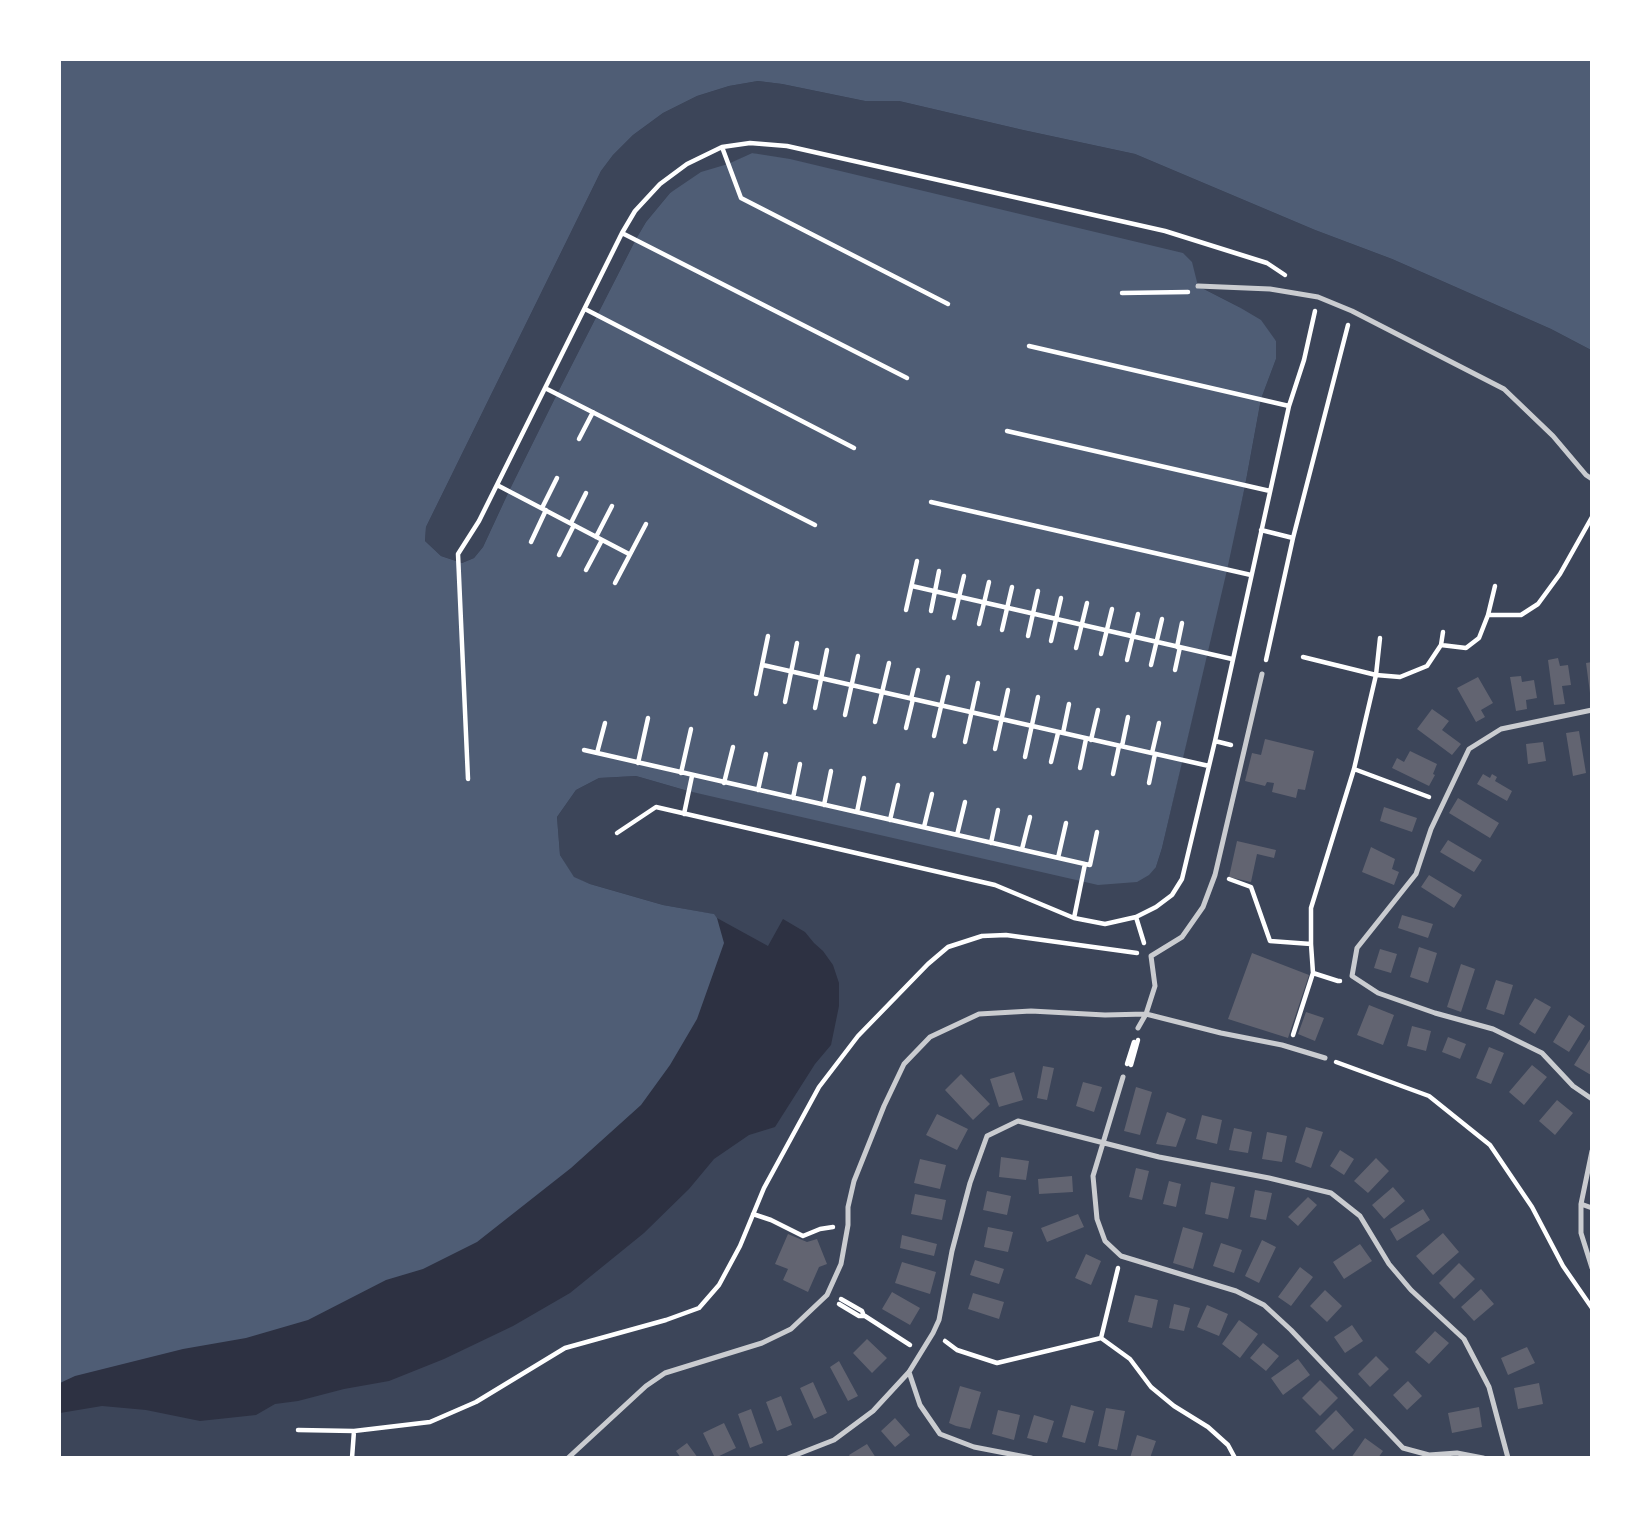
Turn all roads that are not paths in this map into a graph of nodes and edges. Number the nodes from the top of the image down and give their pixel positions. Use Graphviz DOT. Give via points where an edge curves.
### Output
graph roads {
  1 [pos="1198,286"];
  2 [pos="1591,479"];
  3 [pos="1262,674"];
  4 [pos="1591,710"];
  5 [pos="1146,1014"];
  6 [pos="1138,1028"];
  7 [pos="1325,1058"];
  8 [pos="1123,1079"];
  9 [pos="1591,1100"];
  10 [pos="1103,1143"];
  11 [pos="1591,1151"];
  12 [pos="1581,1204"];
  13 [pos="1591,1208"];
  14 [pos="1591,1268"];
  15 [pos="909,1372"];
  16 [pos="568,1458"];
  17 [pos="788,1458"];
  18 [pos="1031,1458"];
  19 [pos="1483,1458"];
  20 [pos="1508,1458"];
  1 -- 2 [label="lane" via="1270,289 1318,297 1352,311 1504,389"];
  3 -- 5 [label="lane" via="1203,908 1182,937 1151,956 1156,986"];
  4 -- 9 [label="lane" via="1501,729 1469,749 1431,829 1416,874 1357,948 1352,976 1378,993 1493,1030 1542,1054"];
  5 -- 6 [label="lane"];
  5 -- 7 [label="lane"];
  5 -- 16 [label="lane" via="1031,1010 979,1014 930,1037 904,1064 854,1181 841,1264 827,1295 791,1329 762,1343 665,1373"];
  8 -- 10 [label="lane"];
  10 -- 15 [label="lane" via="1018,1121 987,1136 952,1251 939,1320"];
  10 -- 19 [label="lane" via="1093,1176 1097,1219 1105,1241 1121,1256 1264,1305 1403,1447 1429,1455 1457,1453"];
  10 -- 20 [label="lane" via="1331,1193 1360,1216 1389,1264 1464,1339 1489,1387"];
  11 -- 12 [label="lane"];
  12 -- 13 [label="lane"];
  12 -- 14 [label="lane" via="1581,1233"];
  15 -- 17 [label="lane" via="873,1411 834,1440"];
  15 -- 18 [label="lane" via="920,1405 940,1434 974,1447"];
}
